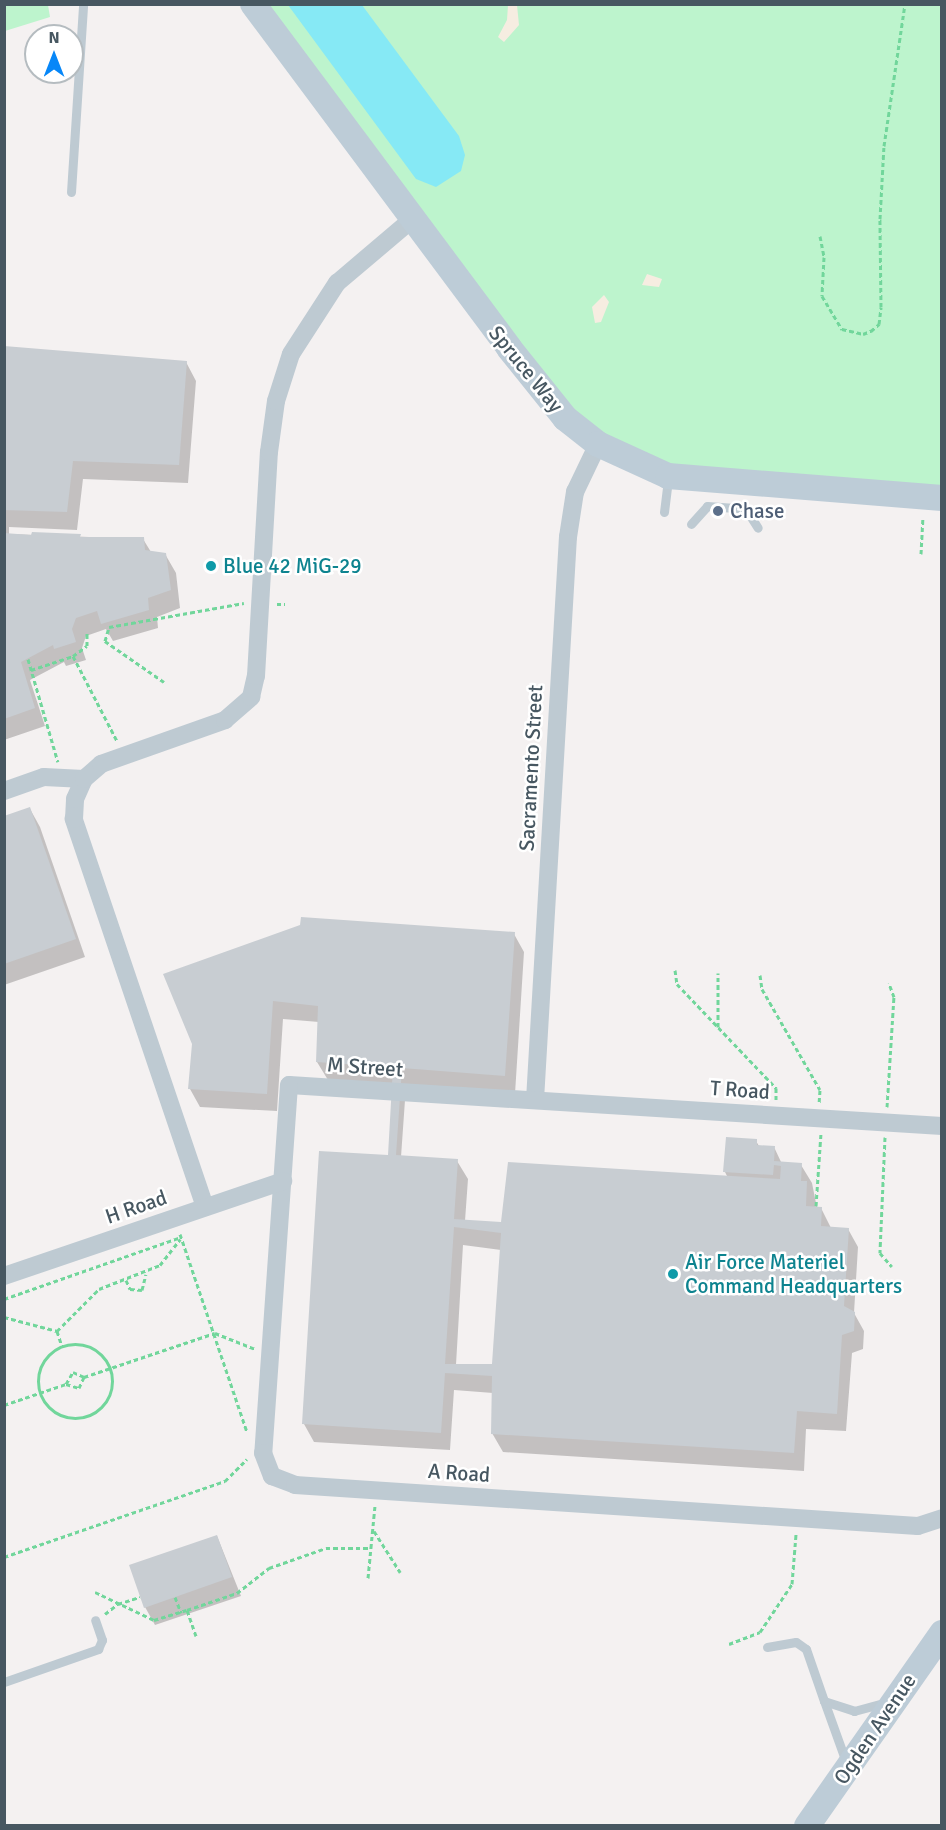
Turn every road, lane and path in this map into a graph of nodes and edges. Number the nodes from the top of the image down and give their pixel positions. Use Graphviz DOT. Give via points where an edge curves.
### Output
graph roads {
  1 [pos="83,4"];
  2 [pos="253,4"];
  3 [pos="905,4"];
  4 [pos="71,192"];
  5 [pos="410,220"];
  6 [pos="820,236"];
  7 [pos="598,444"];
  8 [pos="668,476"];
  9 [pos="933,498"];
  10 [pos="664,512"];
  11 [pos="691,524"];
  12 [pos="758,528"];
  13 [pos="921,554"];
  14 [pos="260,603"];
  15 [pos="285,604"];
  16 [pos="87,632"];
  17 [pos="73,656"];
  18 [pos="28,659"];
  19 [pos="31,670"];
  20 [pos="164,682"];
  21 [pos="125,756"];
  22 [pos="63,778"];
  23 [pos="84,779"];
  24 [pos="4,791"];
  25 [pos="675,970"];
  26 [pos="718,973"];
  27 [pos="760,975"];
  28 [pos="718,1027"];
  29 [pos="535,1100"];
  30 [pos="775,1115"];
  31 [pos="820,1118"];
  32 [pos="942,1125"];
  33 [pos="283,1181"];
  34 [pos="816,1206"];
  35 [pos="205,1207"];
  36 [pos="174,1217"];
  37 [pos="181,1237"];
  38 [pos="146,1274"];
  39 [pos="4,1276"];
  40 [pos="126,1280"];
  41 [pos="4,1299"];
  42 [pos="4,1317"];
  43 [pos="57,1331"];
  44 [pos="215,1333"];
  45 [pos="62,1346"];
  46 [pos="272,1356"];
  47 [pos="110,1368"];
  48 [pos="84,1377"];
  49 [pos="66,1384"];
  50 [pos="39,1394"];
  51 [pos="4,1405"];
  52 [pos="250,1440"];
  53 [pos="250,1452"];
  54 [pos="376,1491"];
  55 [pos="797,1517"];
  56 [pos="942,1518"];
  57 [pos="374,1531"];
  58 [pos="370,1548"];
  59 [pos="4,1557"];
  60 [pos="400,1572"];
  61 [pos="368,1578"];
  62 [pos="95,1592"];
  63 [pos="140,1597"];
  64 [pos="175,1597"];
  65 [pos="118,1604"];
  66 [pos="187,1610"];
  67 [pos="181,1613"];
  68 [pos="99,1617"];
  69 [pos="942,1632"];
  70 [pos="196,1636"];
  71 [pos="729,1644"];
  72 [pos="767,1647"];
  73 [pos="4,1682"];
  74 [pos="824,1701"];
  75 [pos="892,1701"];
  76 [pos="849,1769"];
  77 [pos="807,1826"];
  1 -- 4 [label="lane"];
  2 -- 5 [label="street, Spruce Way"];
  3 -- 6 [label="path" via="884,146 881,307 879,324 871,331 863,334 842,329 826,305 822,296 824,257"];
  5 -- 7 [label="street, Spruce Way" via="565,418"];
  5 -- 14 [label="street" via="337,283 291,354 276,401 269,452"];
  7 -- 8 [label="street, Spruce Way"];
  7 -- 29 [label="street, Sacramento Street" via="575,492 568,537"];
  8 -- 9 [label="street, Spruce Way"];
  8 -- 10 [label="lane"];
  9 -- 13 [label="path"];
  11 -- 12 [label="lane" via="707,506 746,509"];
  14 -- 15 [label="path"];
  14 -- 20 [label="path" via="109,627 105,641"];
  14 -- 21 [label="street" via="256,676 251,697 240,710 225,720"];
  16 -- 17 [label="path" via="87,646"];
  17 -- 19 [label="path"];
  17 -- 21 [label="path"];
  18 -- 19 [label="path"];
  19 -- 22 [label="path"];
  21 -- 23 [label="street" via="101,764"];
  22 -- 23 [label="street"];
  22 -- 24 [label="street" via="44,777"];
  23 -- 35 [label="street" via="75,799 74,819"];
  25 -- 28 [label="path" via="677,984"];
  26 -- 28 [label="path"];
  27 -- 31 [label="path" via="762,989 820,1090"];
  28 -- 30 [label="path" via="776,1088"];
  29 -- 30 [label="street, T Road"];
  29 -- 33 [label="street, M Street" via="289,1084"];
  30 -- 31 [label="street, T Road"];
  31 -- 32 [label="street, T Road"];
  31 -- 34 [label="path"];
  33 -- 35 [label="street, H Road"];
  33 -- 46 [label="street, A Road"];
  35 -- 36 [label="street, H Road"];
  36 -- 37 [label="path"];
  36 -- 39 [label="street, H Road"];
  37 -- 38 [label="path" via="160,1265"];
  37 -- 41 [label="path"];
  37 -- 44 [label="path"];
  38 -- 40 [label="path" via="134,1272"];
  38 -- 40 [label="path" via="142,1290 130,1289"];
  40 -- 43 [label="path" via="99,1289"];
  42 -- 43 [label="path"];
  43 -- 45 [label="path"];
  44 -- 46 [label="path"];
  44 -- 47 [label="path"];
  44 -- 52 [label="path"];
  45 -- 47 [label="path" via="78,1344 92,1349"];
  45 -- 50 [label="path" via="47,1355 41,1365"];
  46 -- 54 [label="street, A Road" via="263,1452 272,1476 295,1485"];
  47 -- 48 [label="path"];
  47 -- 50 [label="path" via="108,1398 94,1414 62,1416 48,1407"];
  48 -- 49 [label="path" via="79,1388"];
  48 -- 49 [label="path" via="73,1372 66,1378"];
  49 -- 50 [label="path"];
  50 -- 51 [label="path"];
  53 -- 59 [label="path" via="246,1462 225,1481"];
  54 -- 55 [label="street, A Road"];
  54 -- 57 [label="path"];
  55 -- 56 [label="street, A Road" via="918,1526"];
  55 -- 71 [label="path" via="792,1584 760,1632"];
  57 -- 58 [label="path"];
  57 -- 60 [label="path"];
  58 -- 61 [label="path"];
  58 -- 66 [label="path" via="326,1548 269,1568 237,1593"];
  62 -- 65 [label="path"];
  63 -- 65 [label="path"];
  64 -- 67 [label="path"];
  65 -- 67 [label="path" via="154,1620"];
  65 -- 68 [label="path"];
  66 -- 67 [label="path"];
  66 -- 70 [label="path"];
  68 -- 73 [label="lane" via="102,1640 98,1649"];
  69 -- 75 [label="street, Ogden Avenue"];
  72 -- 74 [label="lane" via="796,1642 806,1649"];
  74 -- 75 [label="lane" via="854,1711"];
  74 -- 76 [label="lane"];
  75 -- 76 [label="street, Ogden Avenue"];
  76 -- 77 [label="street, Ogden Avenue"];
}
